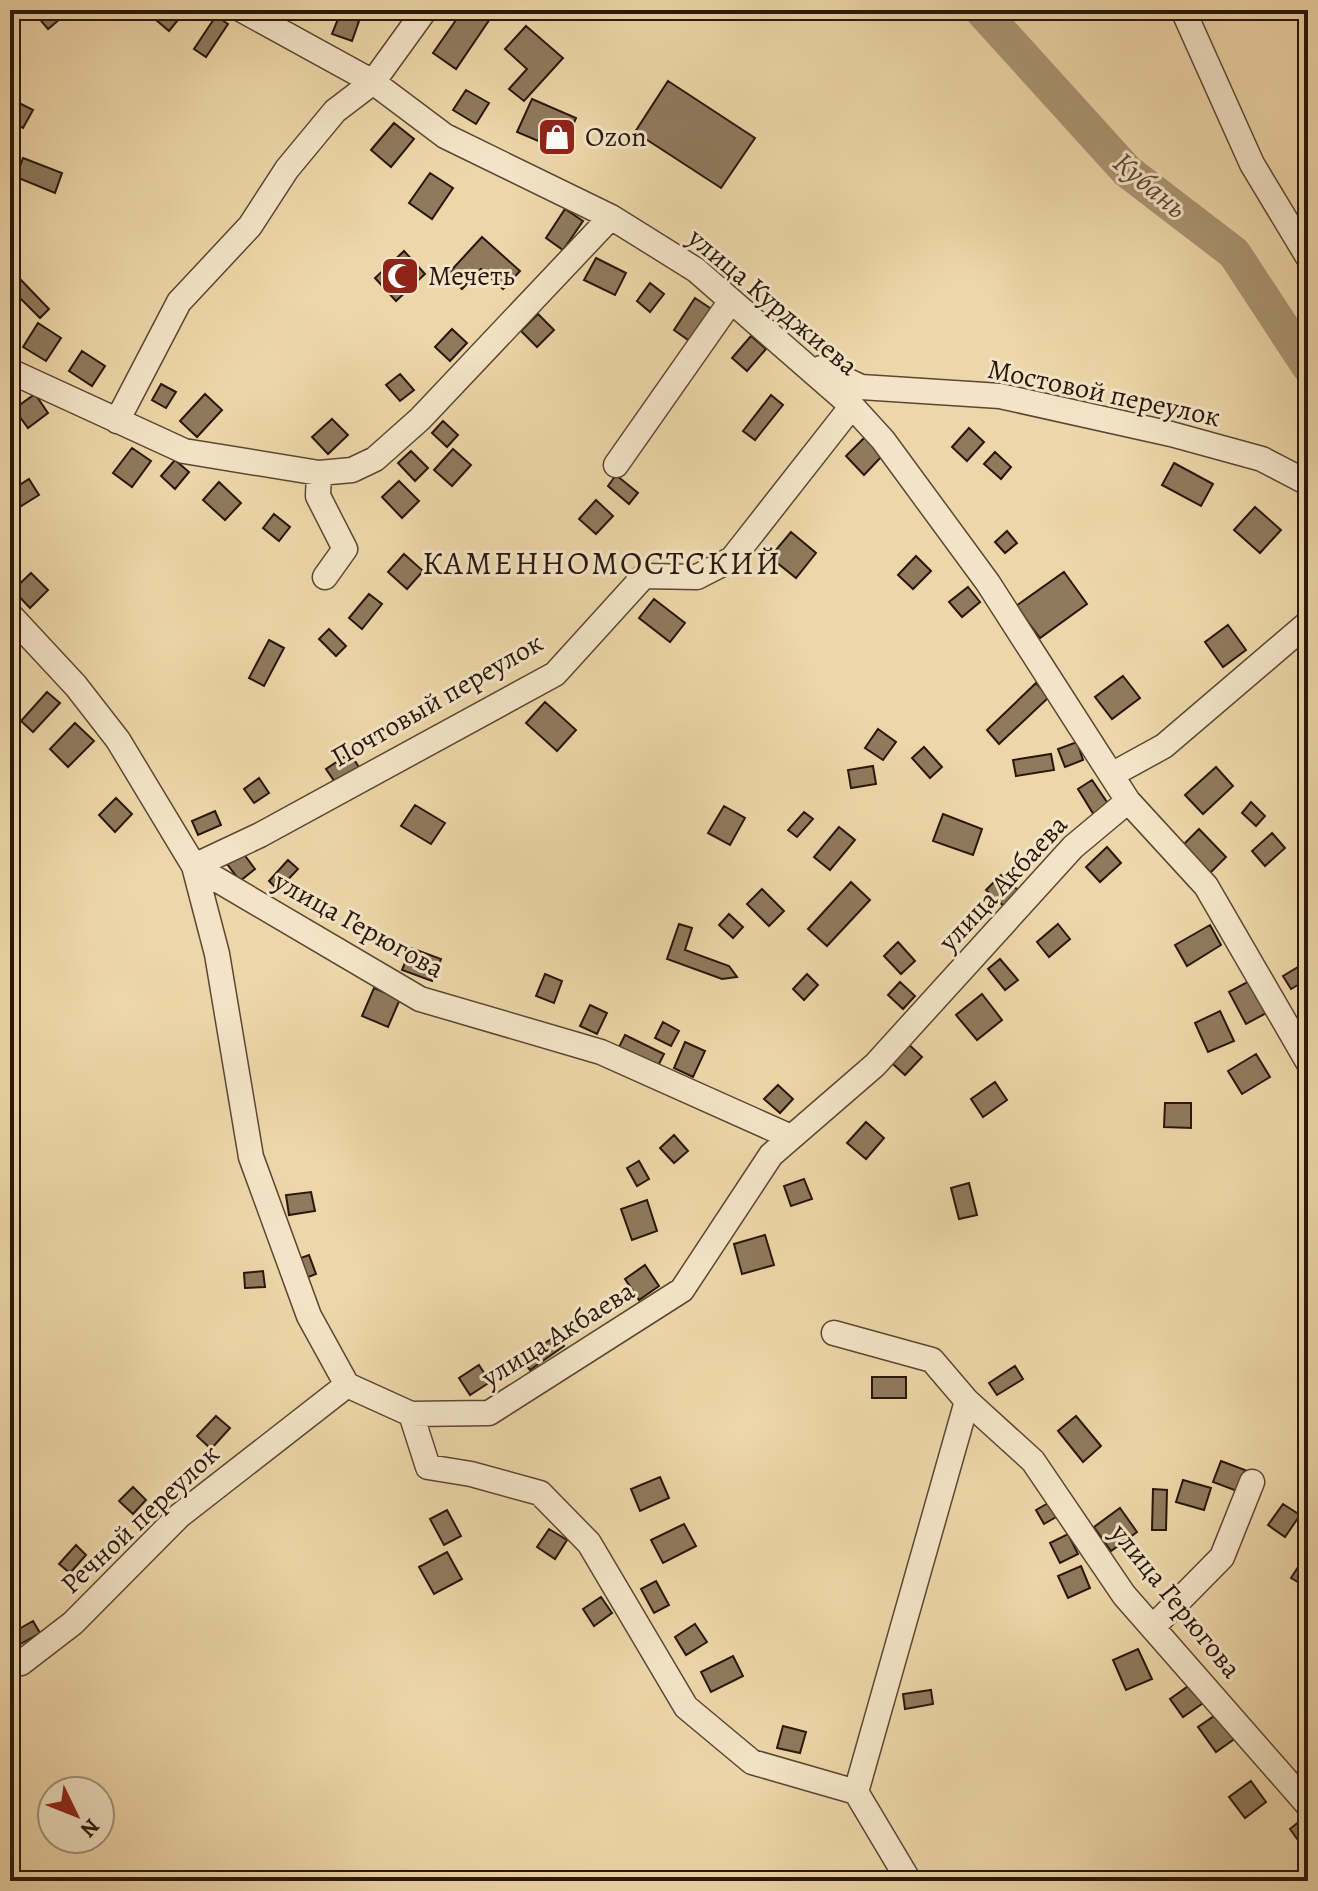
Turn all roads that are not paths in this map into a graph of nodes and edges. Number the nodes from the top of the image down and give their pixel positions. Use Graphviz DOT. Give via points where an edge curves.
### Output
graph roads {
  1 [pos="242,10"];
  2 [pos="425,10"];
  3 [pos="1179,13"];
  4 [pos="373,82"];
  5 [pos="611,217"];
  6 [pos="1308,257"];
  7 [pos="731,301"];
  8 [pos="793,354"];
  9 [pos="10,371"];
  10 [pos="907,392"];
  11 [pos="852,406"];
  12 [pos="117,421"];
  13 [pos="883,440"];
  14 [pos="616,465"];
  15 [pos="319,473"];
  16 [pos="1308,483"];
  17 [pos="325,577"];
  18 [pos="10,615"];
  19 [pos="1308,623"];
  20 [pos="1113,774"];
  21 [pos="1128,801"];
  22 [pos="194,866"];
  23 [pos="1308,1062"];
  24 [pos="791,1137"];
  25 [pos="834,1333"];
  26 [pos="347,1385"];
  27 [pos="967,1401"];
  28 [pos="411,1414"];
  29 [pos="1252,1482"];
  30 [pos="1154,1626"];
  31 [pos="10,1664"];
  32 [pos="856,1792"];
  33 [pos="1308,1805"];
  34 [pos="909,1881"];
  1 -- 4 [label="street, улица Курджиева"];
  2 -- 4 [label="street"];
  3 -- 6 [label="street" via="1252,164"];
  4 -- 5 [label="street, улица Курджиева" via="445,136"];
  4 -- 12 [label="street" via="335,111 287,169 250,226 179,302"];
  5 -- 7 [label="street, улица Курджиева" via="696,270"];
  5 -- 15 [label="street" via="420,419 375,459 352,470"];
  7 -- 8 [label="street, улица Курджиева"];
  7 -- 14 [label="street"];
  8 -- 10 [label="street, Мостовой переулок" via="861,387"];
  8 -- 11 [label="street, улица Курджиева"];
  9 -- 12 [label="street"];
  10 -- 13 [label="street" via="884,405 873,425"];
  10 -- 16 [label="street, Мостовой переулок" via="1000,396 1171,434 1262,459"];
  11 -- 13 [label="street, улица Курджиева"];
  11 -- 22 [label="street, Почтовый переулок" via="732,559 697,577 644,576 555,674"];
  12 -- 15 [label="street" via="184,451"];
  13 -- 20 [label="street, улица Курджиева" via="988,583"];
  15 -- 17 [label="street" via="318,496 345,549"];
  18 -- 22 [label="street, улица Герюгова" via="118,740"];
  19 -- 20 [label="street" via="1164,746"];
  20 -- 21 [label="street, улица Курджиева"];
  21 -- 23 [label="street, улица Курджиева" via="1206,886"];
  21 -- 24 [label="street, улица Акбаева" via="1073,847 875,1065"];
  22 -- 24 [label="street, улица Герюгова" via="420,999 601,1052"];
  22 -- 26 [label="street" via="217,954 251,1157 309,1316"];
  24 -- 28 [label="street, улица Акбаева" via="771,1155 682,1290 489,1413"];
  25 -- 27 [label="street, улица Герюгова" via="932,1360"];
  26 -- 28 [label="street, улица Акбаева"];
  26 -- 31 [label="street, Речной переулок" via="179,1516 73,1623 21,1663"];
  27 -- 30 [label="street, улица Герюгова" via="1033,1461 1124,1595"];
  27 -- 32 [label="street"];
  28 -- 32 [label="street" via="428,1467 540,1493 589,1543 686,1707 752,1762"];
  29 -- 30 [label="street" via="1222,1557"];
  30 -- 33 [label="street, улица Герюгова"];
  32 -- 34 [label="street"];
}
